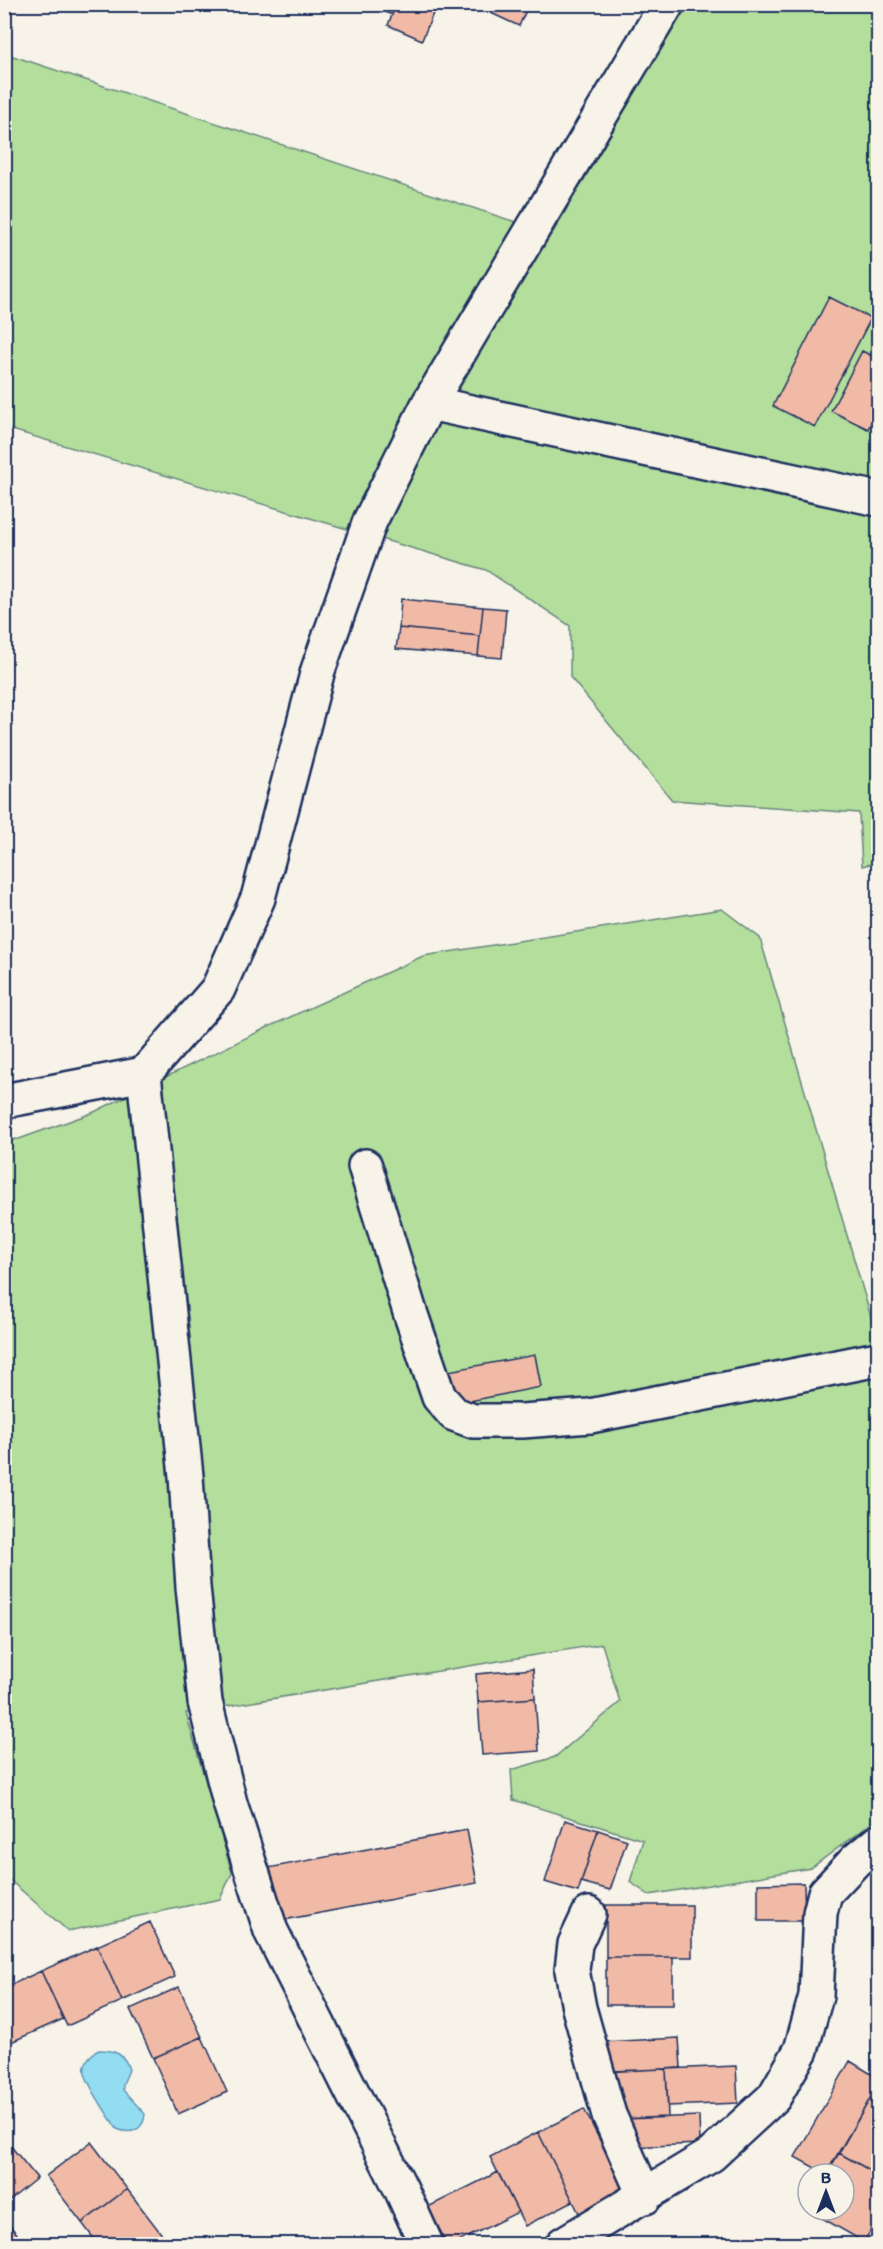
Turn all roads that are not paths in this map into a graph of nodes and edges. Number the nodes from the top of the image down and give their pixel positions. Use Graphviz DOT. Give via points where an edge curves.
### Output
graph roads {
  1 [pos="668,4"];
  2 [pos="429,403"];
  3 [pos="879,499"];
  4 [pos="144,1074"];
  5 [pos="4,1101"];
  6 [pos="366,1166"];
  7 [pos="879,1359"];
  8 [pos="879,1842"];
  9 [pos="589,1914"];
  10 [pos="645,2197"];
  11 [pos="426,2244"];
  12 [pos="563,2244"];
  1 -- 2 [label="street"];
  2 -- 3 [label="street"];
  2 -- 4 [label="street" via="370,521 325,649 258,898 218,989"];
  4 -- 5 [label="street"];
  4 -- 11 [label="street" via="206,1702 230,1803 271,1931"];
  6 -- 7 [label="street" via="439,1396 454,1414 473,1421 590,1416"];
  8 -- 10 [label="street" via="825,1893 820,1913 816,1996 801,2050 774,2097 711,2155"];
  9 -- 10 [label="street" via="575,1944 572,1970 579,2008 609,2115"];
  10 -- 12 [label="street"];
}
